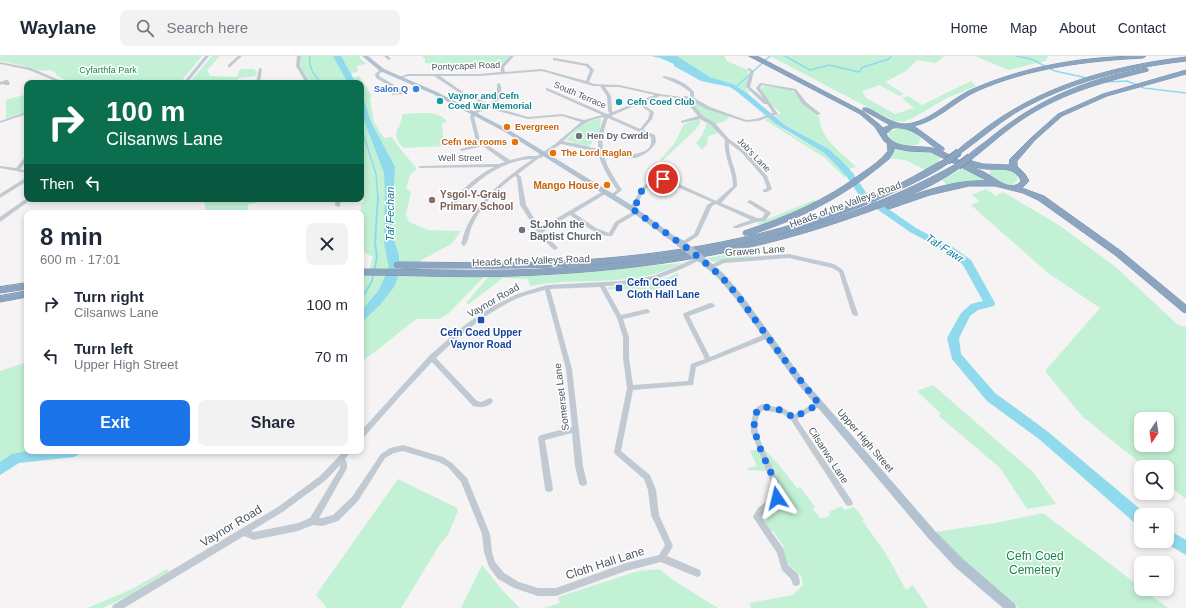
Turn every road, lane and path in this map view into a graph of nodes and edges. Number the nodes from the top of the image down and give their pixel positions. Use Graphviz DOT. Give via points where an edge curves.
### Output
graph roads {
  1 [pos="207,56"];
  2 [pos="240,56"];
  3 [pos="299,56"];
  4 [pos="365,56"];
  5 [pos="512,56"];
  6 [pos="752,56"];
  7 [pos="761,56"];
  8 [pos="1143,56"];
  9 [pos="554,59"];
  10 [pos="1186,59"];
  11 [pos="0,63"];
  12 [pos="1186,64"];
  13 [pos="229,66"];
  14 [pos="748,69"];
  15 [pos="260,70"];
  16 [pos="382,70"];
  17 [pos="1186,72"];
  18 [pos="503,73"];
  19 [pos="435,75"];
  20 [pos="664,77"];
  21 [pos="400,78"];
  22 [pos="57,80"];
  23 [pos="187,80"];
  24 [pos="258,80"];
  25 [pos="305,80"];
  26 [pos="587,83"];
  27 [pos="498,86"];
  28 [pos="602,86"];
  29 [pos="547,89"];
  30 [pos="822,90"];
  31 [pos="393,94"];
  32 [pos="660,95"];
  33 [pos="684,97"];
  34 [pos="692,99"];
  35 [pos="639,103"];
  36 [pos="769,105"];
  37 [pos="488,106"];
  38 [pos="612,113"];
  39 [pos="24,114"];
  40 [pos="474,114"];
  41 [pos="819,114"];
  42 [pos="607,115"];
  43 [pos="701,117"];
  44 [pos="584,121"];
  45 [pos="0,122"];
  46 [pos="683,122"];
  47 [pos="896,125"];
  48 [pos="905,126"];
  49 [pos="641,130"];
  50 [pos="883,134"];
  51 [pos="926,139"];
  52 [pos="727,140"];
  53 [pos="560,142"];
  54 [pos="890,143"];
  55 [pos="482,145"];
  56 [pos="918,148"];
  57 [pos="462,150"];
  58 [pos="600,151"];
  59 [pos="542,156"];
  60 [pos="627,157"];
  61 [pos="24,162"];
  62 [pos="509,162"];
  63 [pos="500,166"];
  64 [pos="0,167"];
  65 [pos="420,167"];
  66 [pos="990,167"];
  67 [pos="17,170"];
  68 [pos="1016,170"];
  69 [pos="24,171"];
  70 [pos="515,174"];
  71 [pos="988,177"];
  72 [pos="24,180"];
  73 [pos="1025,181"];
  74 [pos="998,185"];
  75 [pos="1011,188"];
  76 [pos="765,190"];
  77 [pos="608,194"];
  78 [pos="0,196"];
  79 [pos="1041,198"];
  80 [pos="26,202"];
  81 [pos="717,202"];
  82 [pos="750,202"];
  83 [pos="451,206"];
  84 [pos="633,210"];
  85 [pos="570,213"];
  86 [pos="0,220"];
  87 [pos="756,220"];
  88 [pos="826,226"];
  89 [pos="736,227"];
  90 [pos="540,231"];
  91 [pos="682,243"];
  92 [pos="464,244"];
  93 [pos="705,247"];
  94 [pos="555,248"];
  95 [pos="700,258"];
  96 [pos="364,266"];
  97 [pos="711,267"];
  98 [pos="440,268"];
  99 [pos="364,272"];
  100 [pos="601,284"];
  101 [pos="24,286"];
  102 [pos="547,287"];
  103 [pos="0,290"];
  104 [pos="24,294"];
  105 [pos="0,298"];
  106 [pos="712,305"];
  107 [pos="1186,310"];
  108 [pos="647,311"];
  109 [pos="854,314"];
  110 [pos="620,318"];
  111 [pos="767,336"];
  112 [pos="432,358"];
  113 [pos="708,359"];
  114 [pos="630,388"];
  115 [pos="490,401"];
  116 [pos="819,404"];
  117 [pos="793,418"];
  118 [pos="575,429"];
  119 [pos="364,433"];
  120 [pos="345,454"];
  121 [pos="340,460"];
  122 [pos="583,483"];
  123 [pos="549,488"];
  124 [pos="849,503"];
  125 [pos="313,521"];
  126 [pos="244,532"];
  127 [pos="661,558"];
  128 [pos="697,573"];
  129 [pos="796,582"];
  130 [pos="116,608"];
  131 [pos="1011,608"];
  1 -- 23 [label="street"];
  2 -- 13 [label="street"];
  3 -- 25 [label="street" via="298,66"];
  4 -- 16 [label="main road, Upper High Street"];
  5 -- 18 [label="street" via="502,67"];
  6 -- 30 [label="highway"];
  7 -- 30 [label="highway"];
  8 -- 48 [label="highway" via="1060,64 1028,71 974,90 919,124"];
  9 -- 26 [label="street" via="588,65 592,70"];
  10 -- 93 [label="highway, Heads of the Valleys Road, bridge" via="1133,66 1069,83 1013,112 947,161 877,196 765,235"];
  11 -- 22 [label="street" via="30,69"];
  12 -- 88 [label="highway, Heads of the Valleys Road, bridge" via="1117,76 1082,87 1024,116 938,178"];
  14 -- 36 [label="street" via="752,71 748,88"];
  15 -- 24 [label="street"];
  16 -- 21 [label="main road, Upper High Street"];
  16 -- 31 [label="street" via="377,77 399,88 400,93"];
  17 -- 68 [label="highway" via="1105,95 1060,115 1013,161"];
  18 -- 19 [label="street, Pontycapel Road"];
  18 -- 26 [label="street, Pontycapel Road" via="542,70"];
  19 -- 21 [label="street, Pontycapel Road" via="408,75"];
  19 -- 37 [label="street"];
  20 -- 34 [label="street" via="686,86 692,92"];
  21 -- 40 [label="main road, Upper High Street"];
  26 -- 28 [label="street, Pontycapel Road"];
  27 -- 37 [label="street" via="498,101"];
  28 -- 32 [label="street, Pontycapel Road" via="632,88"];
  28 -- 38 [label="street" via="609,96"];
  29 -- 42 [label="street, South Terrace"];
  30 -- 47 [label="highway"];
  30 -- 50 [label="highway" via="866,116"];
  32 -- 33 [label="street, Pontycapel Road"];
  32 -- 35 [label="street"];
  33 -- 34 [label="street, Pontycapel Road"];
  33 -- 43 [label="street, Job's Lane"];
  34 -- 36 [label="street" via="708,108 746,120 774,115 776,112"];
  35 -- 38 [label="street"];
  35 -- 49 [label="street" via="652,112"];
  36 -- 41 [label="street" via="758,88 762,84 795,90 804,103"];
  37 -- 40 [label="street"];
  37 -- 44 [label="street" via="528,118 562,115"];
  38 -- 42 [label="street"];
  39 -- 45 [label="street"];
  40 -- 55 [label="street" via="472,117 478,142"];
  40 -- 59 [label="main road, Upper High Street" via="503,129"];
  42 -- 44 [label="street"];
  42 -- 49 [label="street, South Terrace"];
  42 -- 58 [label="street" via="600,134"];
  43 -- 46 [label="street"];
  43 -- 52 [label="street, Job's Lane" via="713,124"];
  44 -- 53 [label="street"];
  47 -- 48 [label="highway"];
  47 -- 50 [label="highway" via="887,128"];
  48 -- 51 [label="highway" via="919,131"];
  49 -- 60 [label="street" via="653,136 653,145 644,153"];
  50 -- 54 [label="highway"];
  51 -- 56 [label="highway" via="924,145"];
  51 -- 66 [label="highway" via="966,162"];
  52 -- 76 [label="street, Job's Lane" via="744,152 765,177 770,189"];
  52 -- 81 [label="street" via="725,147 735,186"];
  53 -- 58 [label="street"];
  53 -- 59 [label="street"];
  54 -- 56 [label="highway" via="902,148"];
  54 -- 93 [label="highway" via="891,151 887,157 849,188 820,205 777,224 711,242"];
  55 -- 57 [label="street"];
  55 -- 62 [label="street"];
  56 -- 71 [label="highway" via="939,152"];
  58 -- 77 [label="street" via="607,172 620,190"];
  59 -- 62 [label="street"];
  59 -- 70 [label="street"];
  59 -- 77 [label="main road, Upper High Street"];
  61 -- 67 [label="street"];
  62 -- 63 [label="street"];
  63 -- 65 [label="street, Well Street"];
  63 -- 83 [label="street" via="477,179"];
  64 -- 67 [label="street"];
  66 -- 68 [label="highway" via="1004,166"];
  66 -- 71 [label="highway" via="986,172"];
  67 -- 69 [label="street"];
  68 -- 73 [label="highway"];
  70 -- 90 [label="street" via="519,177 523,205"];
  70 -- 92 [label="street" via="477,209"];
  71 -- 74 [label="highway"];
  72 -- 78 [label="street"];
  73 -- 75 [label="highway" via="1021,186"];
  73 -- 79 [label="highway"];
  74 -- 75 [label="highway"];
  74 -- 88 [label="highway" via="978,183 950,188"];
  75 -- 79 [label="highway"];
  77 -- 84 [label="main road, Upper High Street"];
  77 -- 85 [label="street"];
  79 -- 107 [label="highway" via="1118,253"];
  80 -- 86 [label="street"];
  81 -- 84 [label="street" via="664,178 644,188"];
  81 -- 87 [label="street"];
  81 -- 91 [label="street" via="710,204 696,235"];
  82 -- 87 [label="street" via="768,213 763,220"];
  84 -- 85 [label="street" via="618,223 610,235 600,232"];
  84 -- 91 [label="main road, Upper High Street"];
  85 -- 90 [label="street"];
  87 -- 89 [label="street"];
  88 -- 98 [label="highway, Heads of the Valleys Road" via="800,235 701,255 609,268 512,273"];
  90 -- 94 [label="street"];
  91 -- 95 [label="main road, Upper High Street, bridge"];
  93 -- 98 [label="highway, Heads of the Valleys Road" via="633,258 564,264"];
  95 -- 97 [label="main road, Upper High Street"];
  95 -- 100 [label="street, Vaynor Road" via="674,271 647,280"];
  96 -- 98 [label="highway, Heads of the Valleys Road"];
  97 -- 109 [label="street, Grawen Lane" via="723,262 789,256 834,266 840,270 843,277"];
  97 -- 111 [label="main road, Upper High Street" via="738,296"];
  98 -- 99 [label="highway, Heads of the Valleys Road"];
  100 -- 102 [label="street, Vaynor Road"];
  100 -- 110 [label="street"];
  101 -- 103 [label="highway"];
  102 -- 112 [label="street, Vaynor Road" via="524,293 486,314 452,339"];
  102 -- 118 [label="street, Somerset Lane" via="569,369"];
  104 -- 105 [label="highway"];
  106 -- 113 [label="street" via="686,315"];
  108 -- 110 [label="street"];
  110 -- 114 [label="street" via="626,337"];
  111 -- 113 [label="street"];
  111 -- 116 [label="main road, Upper High Street"];
  112 -- 115 [label="street" via="472,402 482,405"];
  112 -- 119 [label="street, Vaynor Road"];
  113 -- 114 [label="street" via="693,366 691,383"];
  114 -- 127 [label="street" via="617,452 644,473 651,485 655,515 669,546"];
  116 -- 117 [label="street"];
  116 -- 131 [label="main road, Upper High Street" via="950,555"];
  117 -- 124 [label="street, Cilsanws Lane"];
  117 -- 129 [label="street" via="785,412 762,407 758,410 754,428 777,487 775,502 761,510 757,517 780,551 785,567 795,577"];
  118 -- 122 [label="street, Somerset Lane" via="578,466"];
  118 -- 123 [label="street" via="542,438"];
  120 -- 121 [label="street, Vaynor Road"];
  121 -- 125 [label="street" via="344,468"];
  121 -- 126 [label="street, Vaynor Road" via="305,492"];
  125 -- 126 [label="street" via="254,536"];
  125 -- 127 [label="street, Cloth Hall Lane" via="322,522 335,518 355,499 374,466 383,456 392,450 403,448 435,457 450,465 464,480 486,534 492,564 501,576 517,585 538,592 556,592 626,566"];
  126 -- 130 [label="street, Vaynor Road"];
  127 -- 128 [label="street"];
}
